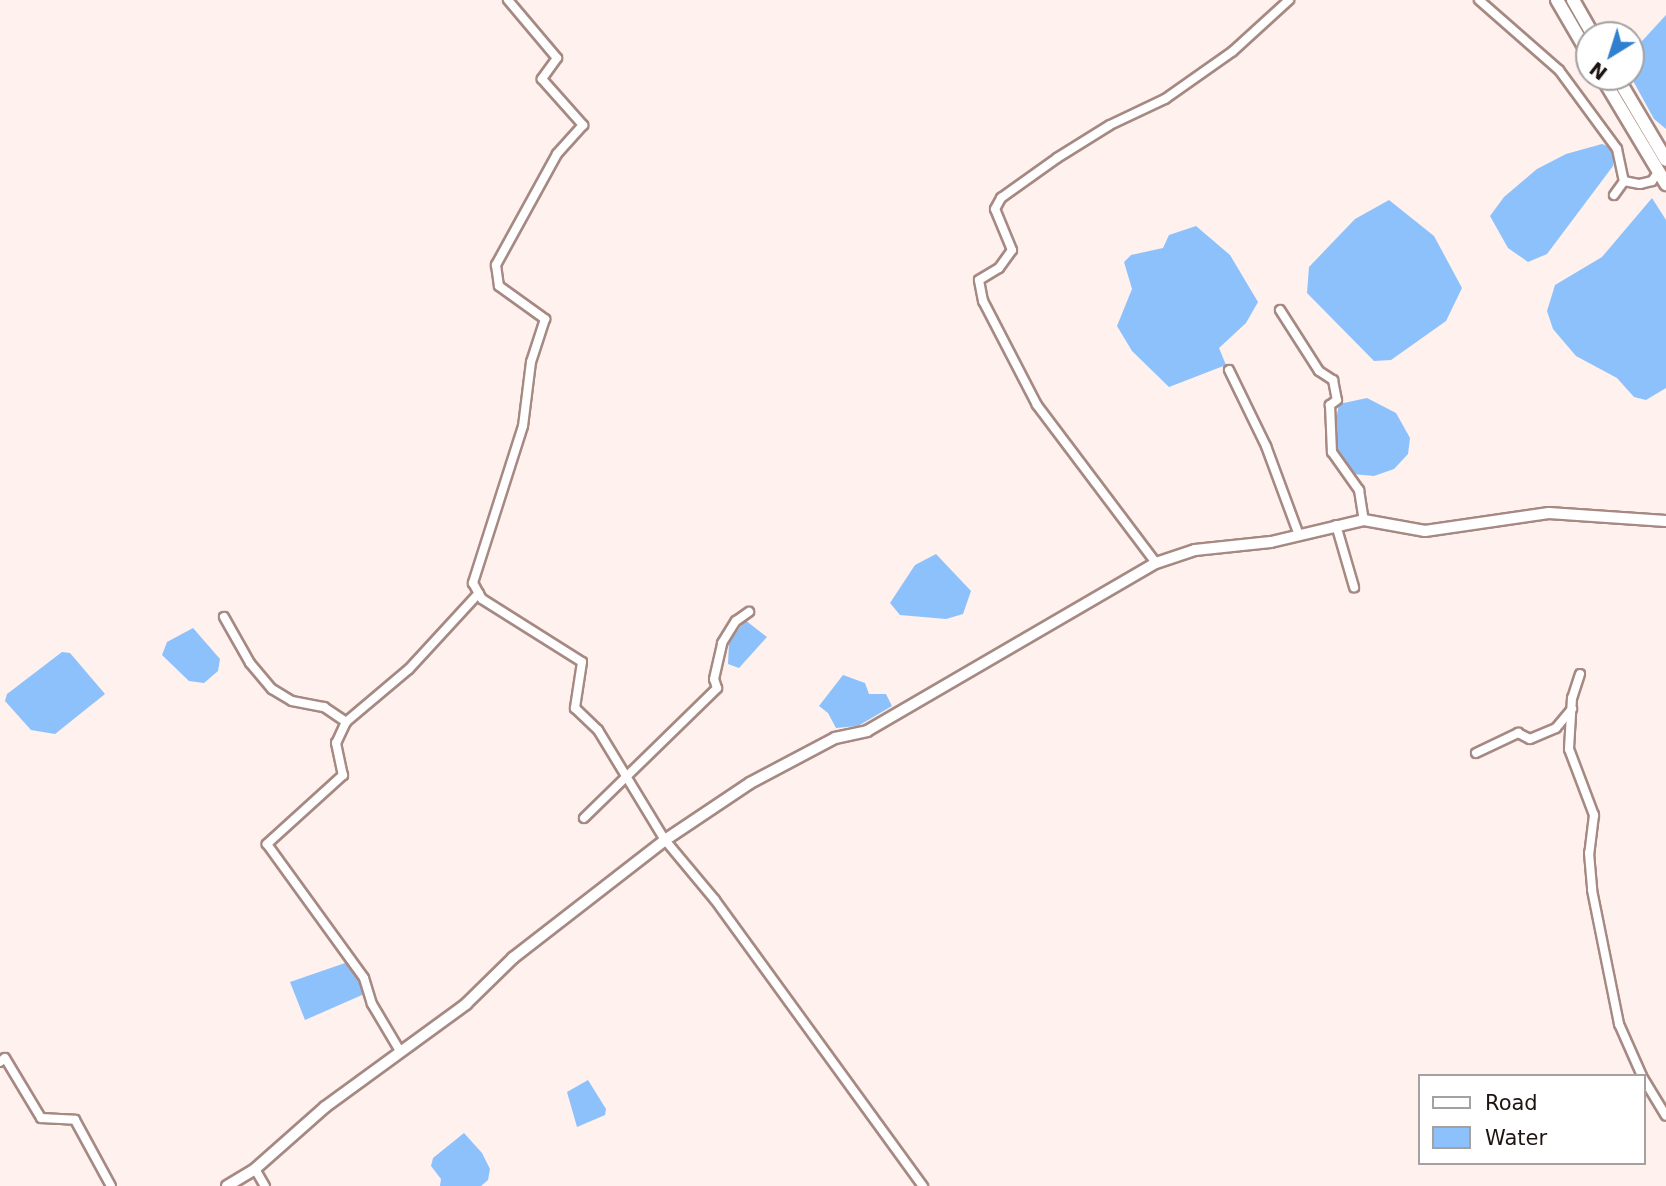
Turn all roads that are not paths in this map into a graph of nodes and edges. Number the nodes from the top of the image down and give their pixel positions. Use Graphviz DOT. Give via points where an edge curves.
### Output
graph roads {
  1 [pos="508,0"];
  2 [pos="1289,0"];
  3 [pos="1479,0"];
  4 [pos="1558,0"];
  5 [pos="1573,0"];
  6 [pos="1585,21"];
  7 [pos="1575,30"];
  8 [pos="1611,91"];
  9 [pos="1624,91"];
  10 [pos="1662,166"];
  11 [pos="1624,181"];
  12 [pos="1666,184"];
  13 [pos="1614,195"];
  14 [pos="1280,310"];
  15 [pos="1229,370"];
  16 [pos="1364,520"];
  17 [pos="1666,521"];
  18 [pos="1336,526"];
  19 [pos="1299,535"];
  20 [pos="1156,563"];
  21 [pos="1354,587"];
  22 [pos="479,593"];
  23 [pos="749,612"];
  24 [pos="224,617"];
  25 [pos="1580,674"];
  26 [pos="1572,709"];
  27 [pos="346,722"];
  28 [pos="1476,753"];
  29 [pos="625,779"];
  30 [pos="584,818"];
  31 [pos="665,840"];
  32 [pos="400,1051"];
  33 [pos="0,1062"];
  34 [pos="1642,1074"];
  35 [pos="1645,1080"];
  36 [pos="1666,1116"];
  37 [pos="255,1170"];
  38 [pos="111,1186"];
  39 [pos="227,1186"];
  40 [pos="265,1186"];
  41 [pos="923,1186"];
  1 -- 22 [label="street" via="557,58 542,79 583,125 557,155 496,265 499,286 545,319 531,362 523,426 473,583"];
  2 -- 20 [label="street" via="1223,58 1165,99 1110,125 1057,158 1001,198 995,209 1012,250 999,268 979,280 983,301 1037,405"];
  3 -- 11 [label="street" via="1559,69 1617,149"];
  4 -- 7 [label="main road"];
  5 -- 6 [label="main road"];
  8 -- 10 [label="main road"];
  9 -- 10 [label="main road"];
  10 -- 11 [label="street" via="1652,181"];
  10 -- 12 [label="main road"];
  11 -- 13 [label="street"];
  14 -- 16 [label="street" via="1319,371 1333,380 1337,400 1330,405 1332,452 1359,490"];
  15 -- 19 [label="street" via="1266,446"];
  16 -- 17 [label="main road" via="1425,531 1549,513"];
  16 -- 18 [label="main road"];
  18 -- 19 [label="main road"];
  18 -- 21 [label="street"];
  19 -- 20 [label="main road" via="1195,550"];
  20 -- 31 [label="main road" via="867,731 835,738 750,783"];
  22 -- 27 [label="street" via="409,669"];
  22 -- 29 [label="street" via="582,662 575,708 598,730"];
  23 -- 29 [label="street" via="736,621 722,643 714,679 717,688"];
  24 -- 27 [label="street" via="250,663 272,689 292,701 324,707"];
  25 -- 26 [label="street"];
  26 -- 28 [label="street" via="1556,728 1530,739 1518,733"];
  26 -- 34 [label="street" via="1569,749 1594,815 1589,853 1601,941 1619,1024"];
  27 -- 32 [label="street" via="336,743 343,775 267,844 364,978 372,1004"];
  29 -- 30 [label="street"];
  29 -- 31 [label="street"];
  31 -- 32 [label="main road" via="513,958 466,1004"];
  31 -- 41 [label="street" via="723,911"];
  32 -- 37 [label="main road" via="325,1107"];
  33 -- 38 [label="street" via="5,1058 41,1118 75,1120"];
  35 -- 36 [label="street"];
  37 -- 39 [label="main road"];
  37 -- 40 [label="street"];
}
